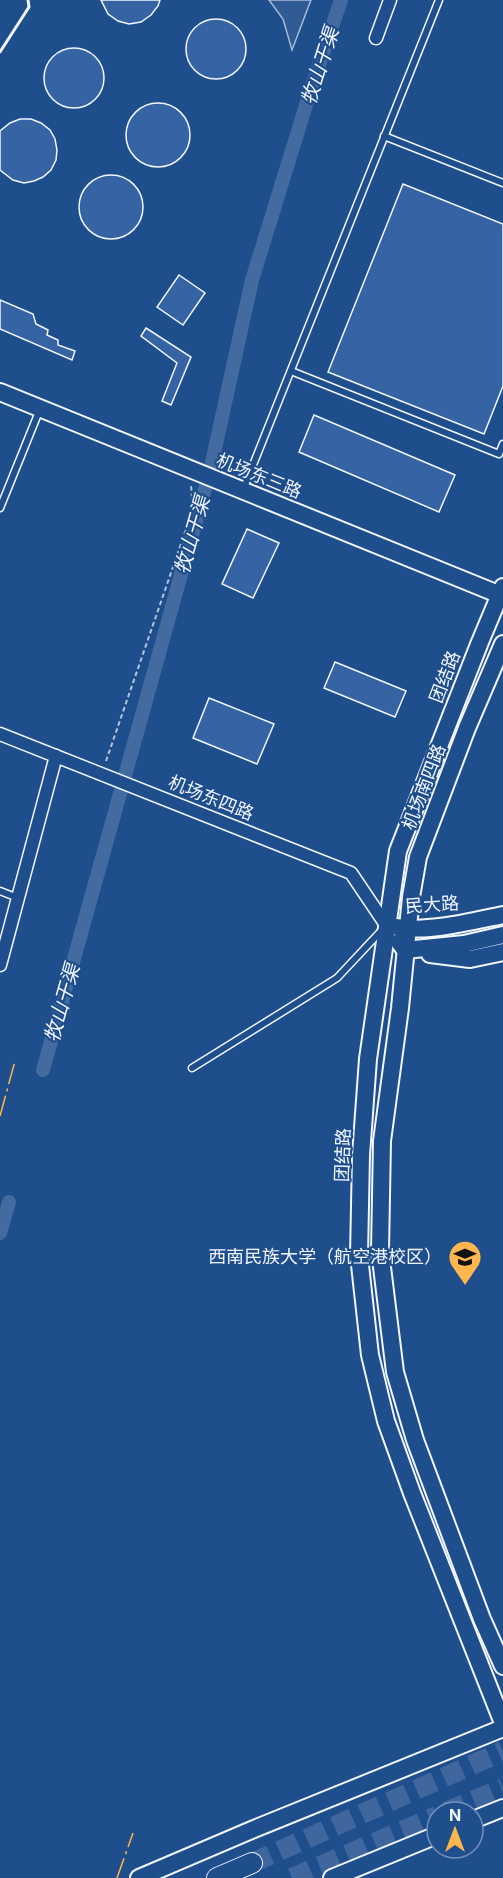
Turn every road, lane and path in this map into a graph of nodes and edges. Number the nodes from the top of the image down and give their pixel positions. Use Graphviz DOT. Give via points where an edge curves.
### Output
graph roads {
  1 [pos="390,0"];
  2 [pos="439,0"];
  3 [pos="376,38"];
  4 [pos="384,136"];
  5 [pos="503,183"];
  6 [pos="291,371"];
  7 [pos="0,392"];
  8 [pos="40,408"];
  9 [pos="503,444"];
  10 [pos="190,470"];
  11 [pos="243,490"];
  12 [pos="0,508"];
  13 [pos="502,593"];
  14 [pos="503,644"];
  15 [pos="0,734"];
  16 [pos="56,756"];
  17 [pos="103,775"];
  18 [pos="0,891"];
  19 [pos="18,898"];
  20 [pos="503,907"];
  21 [pos="503,915"];
  22 [pos="459,924"];
  23 [pos="386,925"];
  24 [pos="407,929"];
  25 [pos="503,935"];
  26 [pos="405,950"];
  27 [pos="503,952"];
  28 [pos="0,965"];
  29 [pos="192,1068"];
  30 [pos="503,1666"];
  31 [pos="503,1723"];
  32 [pos="503,1728"];
  33 [pos="503,1808"];
  34 [pos="485,1815"];
  35 [pos="425,1840"];
  36 [pos="252,1863"];
  37 [pos="139,1878"];
  38 [pos="217,1878"];
  39 [pos="332,1878"];
  1 -- 3 [label="street"];
  2 -- 4 [label="lane"];
  4 -- 5 [label="lane"];
  4 -- 6 [label="lane"];
  6 -- 9 [label="lane" via="499,454"];
  6 -- 11 [label="lane"];
  7 -- 8 [label="main road, 机场东三路"];
  8 -- 10 [label="main road, 机场东三路"];
  8 -- 12 [label="lane"];
  10 -- 11 [label="main road, 机场东三路"];
  10 -- 17 [label="path" via="193,509"];
  11 -- 13 [label="main road, 机场东三路"];
  13 -- 23 [label="main road, 团结路" via="398,850"];
  14 -- 24 [label="main road, 机场南四路" via="418,857"];
  15 -- 16 [label="street, 机场东四路"];
  16 -- 17 [label="street, 机场东四路"];
  16 -- 19 [label="street"];
  17 -- 23 [label="street, 机场东四路" via="351,873"];
  18 -- 19 [label="lane"];
  19 -- 28 [label="street"];
  20 -- 22 [label="main road"];
  21 -- 22 [label="main road, 民大路"];
  22 -- 24 [label="main road, 民大路"];
  23 -- 24 [label="main road, 民大路"];
  23 -- 26 [label="main road, 民大路"];
  23 -- 29 [label="lane" via="337,978"];
  23 -- 31 [label="main road, 团结路" via="368,1059 361,1155 359,1256 370,1355 386,1421 408,1483"];
  24 -- 26 [label="main road, 机场南四路"];
  25 -- 26 [label="main road"];
  26 -- 27 [label="main road" via="470,959"];
  26 -- 30 [label="main road" via="382,1152 380,1251 395,1372 415,1440"];
  32 -- 37 [label="main road"];
  33 -- 34 [label="main road"];
  35 -- 39 [label="main road"];
  36 -- 38 [label="main road"];
}
